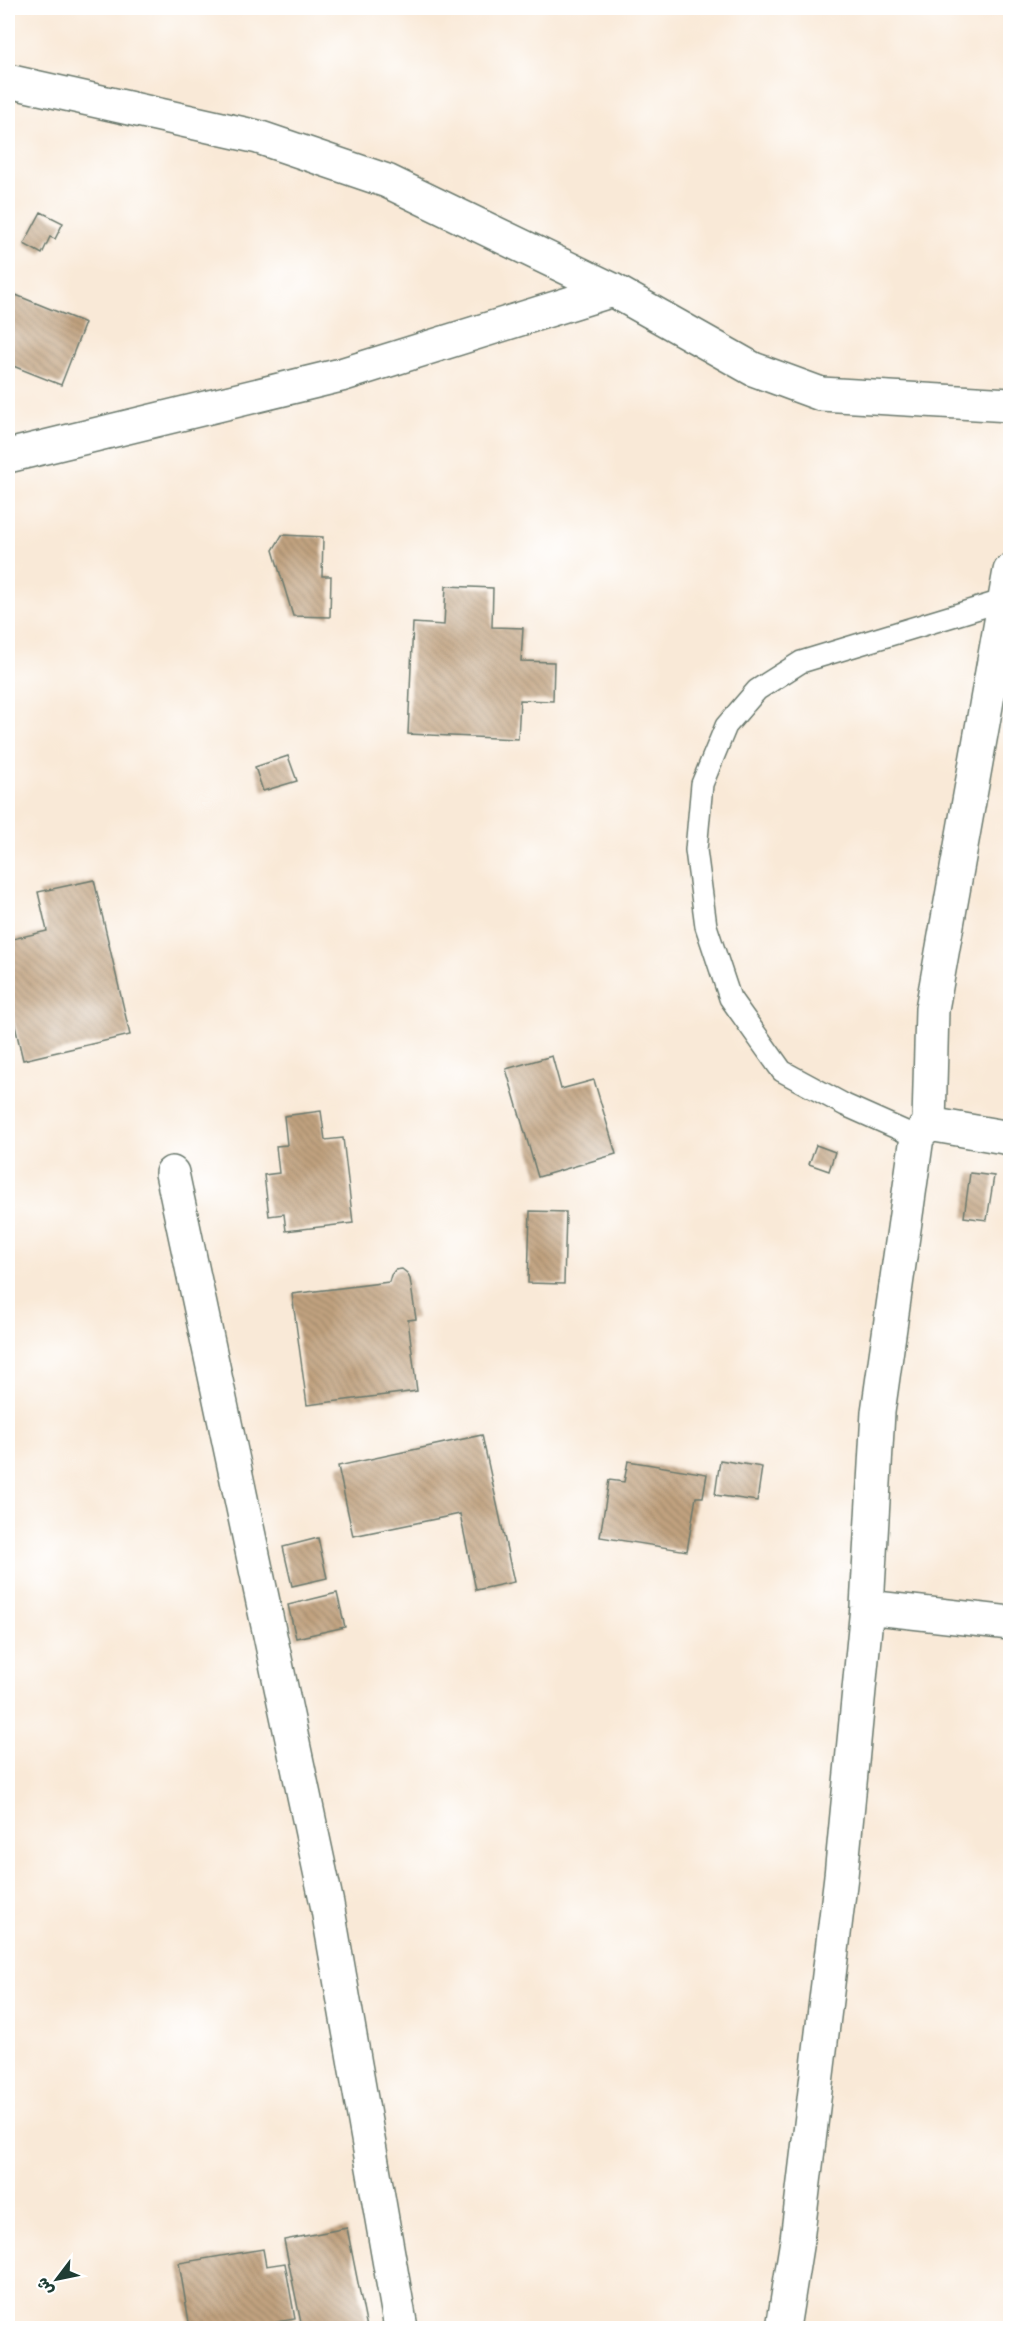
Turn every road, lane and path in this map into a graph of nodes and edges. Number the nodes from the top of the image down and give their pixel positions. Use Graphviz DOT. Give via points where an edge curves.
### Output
graph roads {
  1 [pos="8,81"];
  2 [pos="613,290"];
  3 [pos="1011,405"];
  4 [pos="8,456"];
  5 [pos="1008,585"];
  6 [pos="923,1131"];
  7 [pos="1011,1138"];
  8 [pos="172,1173"];
  9 [pos="867,1607"];
  10 [pos="1011,1623"];
  11 [pos="401,2328"];
  12 [pos="783,2328"];
  1 -- 2 [label="street" via="258,137 387,181"];
  2 -- 3 [label="street" via="753,369 821,394"];
  2 -- 4 [label="street" via="341,375"];
  5 -- 6 [label="street" via="933,1009"];
  5 -- 6 [label="lane" via="801,662 757,690 726,726 702,784 696,850 706,926 730,998 782,1071 845,1105"];
  6 -- 7 [label="street"];
  6 -- 9 [label="street" via="878,1412"];
  8 -- 11 [label="street" via="327,1904"];
  9 -- 10 [label="street"];
  9 -- 12 [label="street" via="840,1888"];
}
